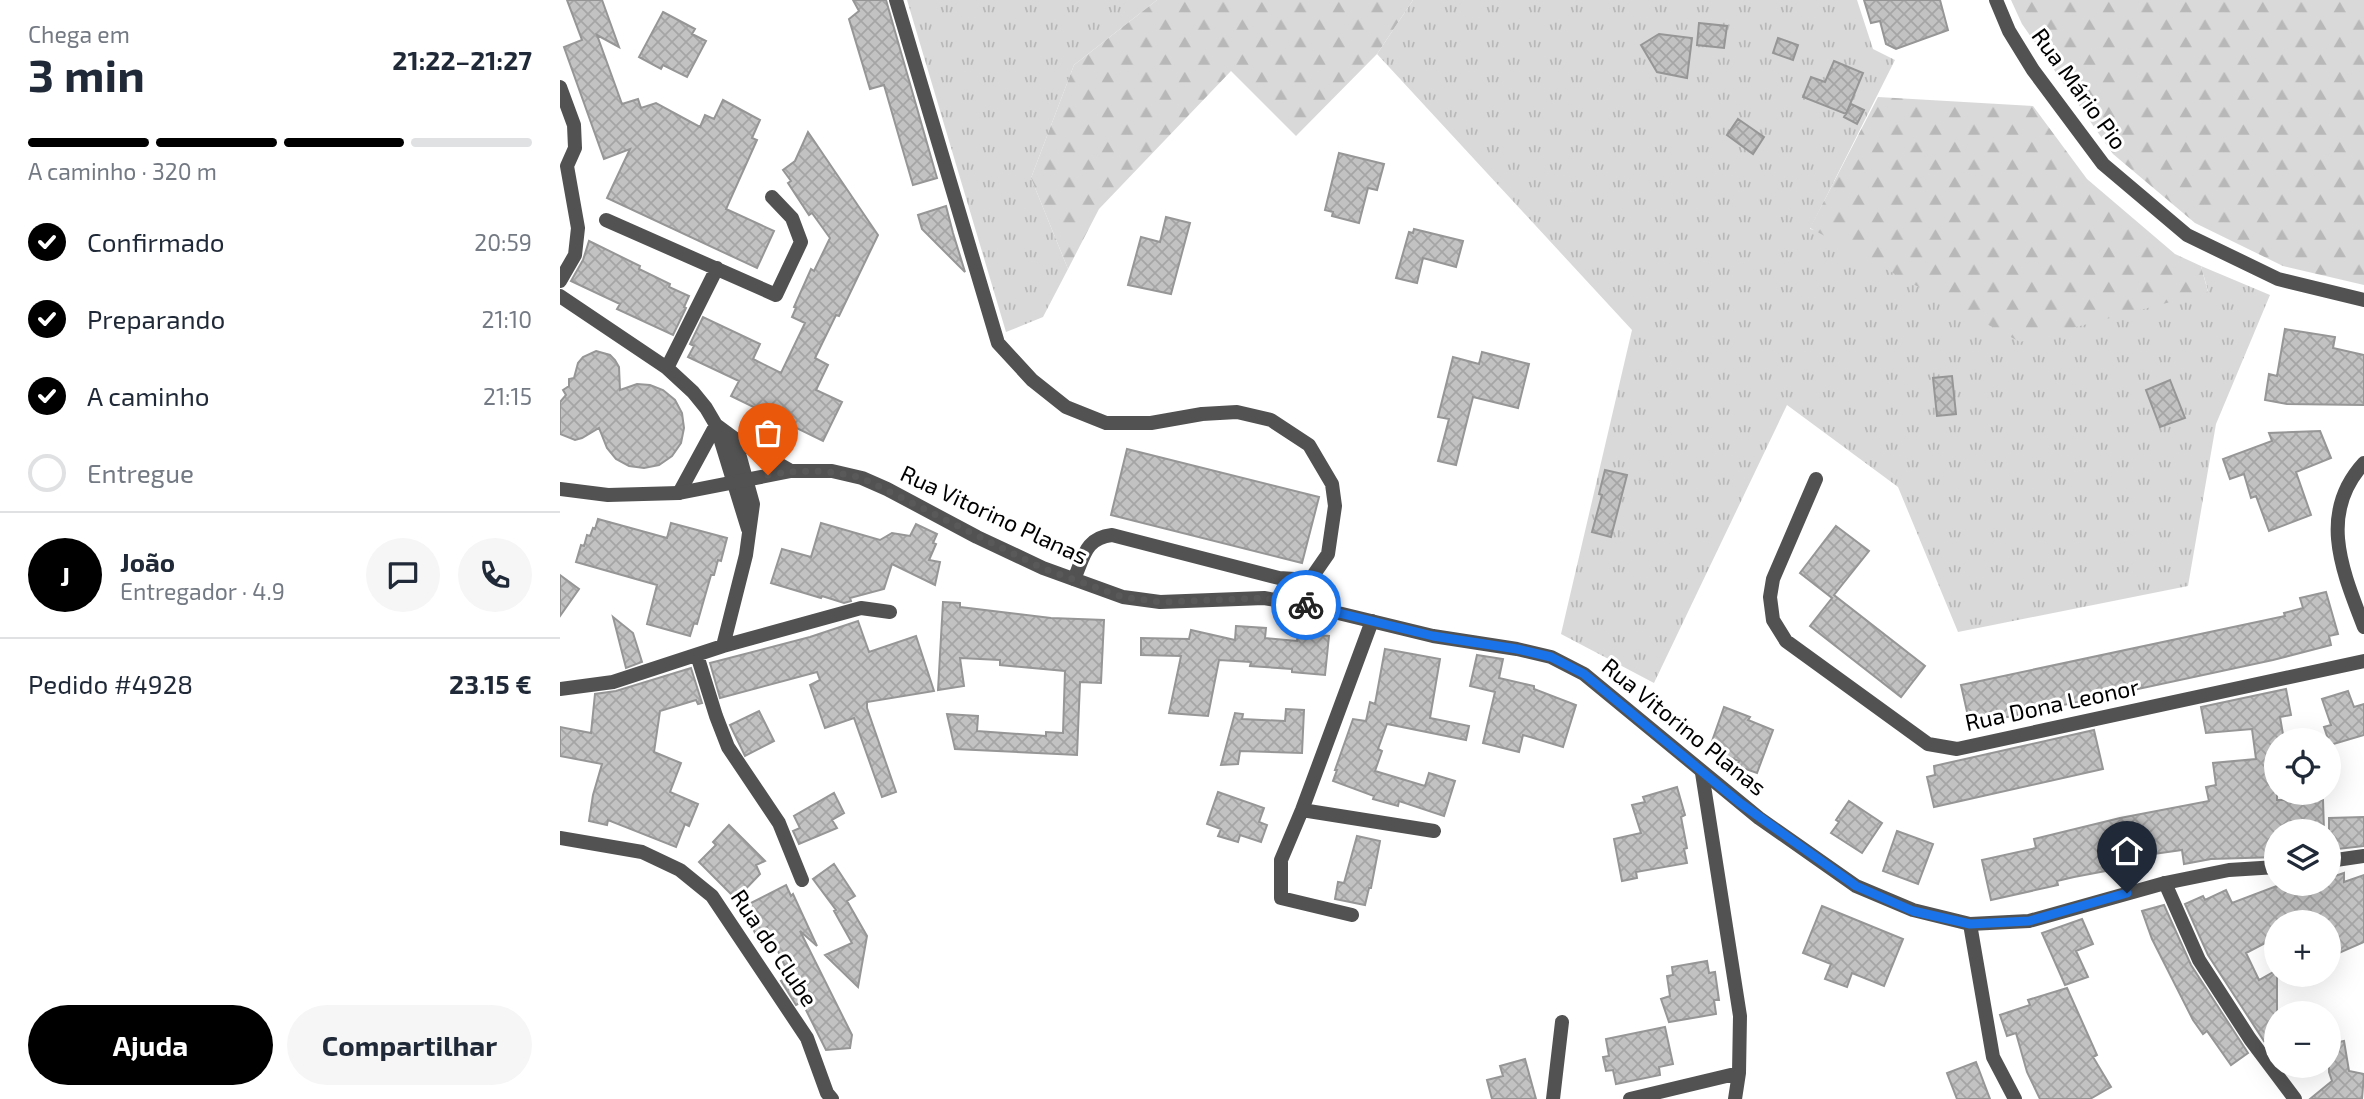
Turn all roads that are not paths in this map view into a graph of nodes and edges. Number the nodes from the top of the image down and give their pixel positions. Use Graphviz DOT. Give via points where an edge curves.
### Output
graph roads {
  1 [pos="896,0"];
  2 [pos="1996,0"];
  3 [pos="560,87"];
  4 [pos="563,167"];
  5 [pos="772,197"];
  6 [pos="606,220"];
  7 [pos="717,268"];
  8 [pos="560,281"];
  9 [pos="560,296"];
  10 [pos="2364,300"];
  11 [pos="667,368"];
  12 [pos="716,425"];
  13 [pos="735,439"];
  14 [pos="2364,463"];
  15 [pos="791,471"];
  16 [pos="1816,479"];
  17 [pos="739,481"];
  18 [pos="560,489"];
  19 [pos="679,493"];
  20 [pos="1074,579"];
  21 [pos="890,612"];
  22 [pos="1372,621"];
  23 [pos="2364,628"];
  24 [pos="723,646"];
  25 [pos="697,654"];
  26 [pos="2364,661"];
  27 [pos="560,689"];
  28 [pos="1702,773"];
  29 [pos="1302,810"];
  30 [pos="1433,831"];
  31 [pos="560,838"];
  32 [pos="2364,856"];
  33 [pos="2341,859"];
  34 [pos="2264,868"];
  35 [pos="802,880"];
  36 [pos="2165,883"];
  37 [pos="1352,915"];
  38 [pos="1970,924"];
  39 [pos="1562,1022"];
  40 [pos="1739,1073"];
  41 [pos="832,1099"];
  42 [pos="1553,1099"];
  43 [pos="1630,1099"];
  44 [pos="1735,1099"];
  45 [pos="2015,1099"];
  46 [pos="2295,1099"];
  1 -- 20 [label="street" via="998,343 1032,380 1066,407 1107,423 1151,423 1237,412 1270,420 1309,445 1332,484 1335,506 1328,554 1310,580 1279,578 1112,535 1098,537 1088,545"];
  2 -- 10 [label="street, Rua Mário Pio" via="2033,70 2103,164 2187,235 2278,279"];
  3 -- 4 [label="street" via="574,125 575,148"];
  4 -- 8 [label="street" via="578,228 575,255"];
  5 -- 7 [label="street" via="792,218 802,243 776,295"];
  6 -- 7 [label="street"];
  7 -- 11 [label="street"];
  9 -- 11 [label="street, Rua Vitorino Planas"];
  11 -- 12 [label="street, Rua Vitorino Planas" via="693,392"];
  12 -- 13 [label="street, Rua Vitorino Planas"];
  12 -- 17 [label="street"];
  12 -- 19 [label="street"];
  13 -- 15 [label="street, Rua Vitorino Planas"];
  13 -- 17 [label="street"];
  14 -- 23 [label="street" via="2337,514 2336,538"];
  15 -- 17 [label="street, Rua Vitorino Planas"];
  15 -- 20 [label="street, Rua Vitorino Planas" via="832,471 862,478 1042,568"];
  16 -- 26 [label="street, Rua Dona Leonor" via="1773,579 1773,620 1786,641 1928,744 1956,749"];
  17 -- 19 [label="street, Rua Vitorino Planas"];
  17 -- 24 [label="street" via="749,530 747,555"];
  18 -- 19 [label="street, Rua Vitorino Planas" via="608,495"];
  20 -- 22 [label="street, Rua Vitorino Planas" via="1123,597 1160,602 1264,598"];
  21 -- 24 [label="street" via="861,608"];
  22 -- 28 [label="street, Rua Vitorino Planas" via="1551,657 1584,674"];
  22 -- 29 [label="street"];
  24 -- 25 [label="street"];
  25 -- 27 [label="street" via="613,682"];
  25 -- 35 [label="street" via="728,747 779,823"];
  28 -- 38 [label="street, Rua Vitorino Planas" via="1856,886 1913,911"];
  28 -- 40 [label="street" via="1740,1016"];
  29 -- 30 [label="street"];
  29 -- 37 [label="street" via="1281,860 1281,898"];
  31 -- 41 [label="street, Rua do Clube" via="642,852 680,870 712,896 807,1038"];
  32 -- 33 [label="street"];
  34 -- 36 [label="street, Rua Vitorino Planas"];
  36 -- 38 [label="street, Rua Vitorino Planas" via="2029,921"];
  36 -- 46 [label="street" via="2199,960"];
  38 -- 45 [label="street" via="1993,1057"];
  39 -- 42 [label="street"];
  40 -- 43 [label="street"];
  40 -- 44 [label="street"];
}
